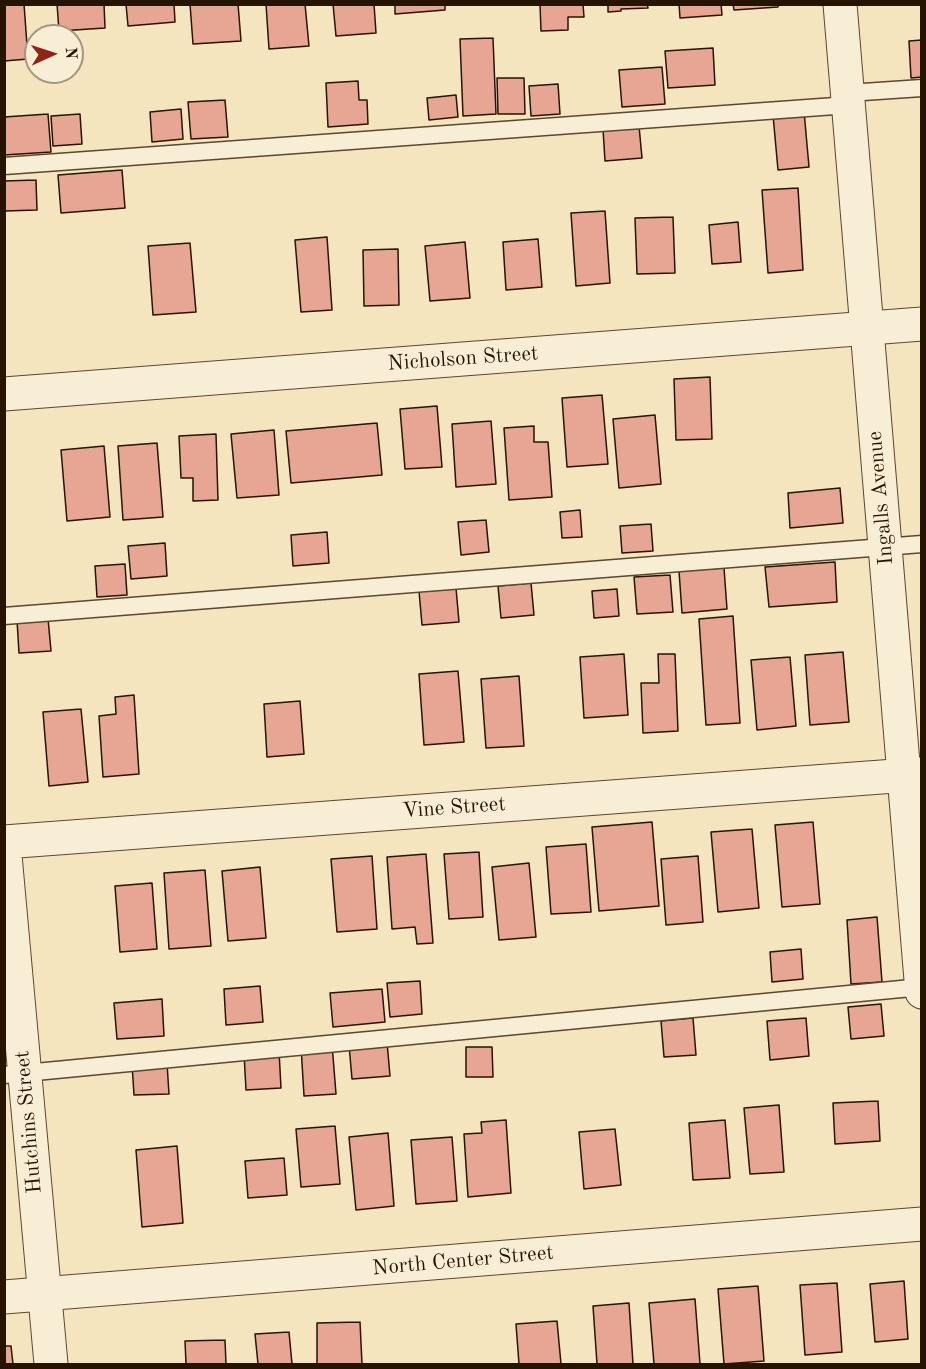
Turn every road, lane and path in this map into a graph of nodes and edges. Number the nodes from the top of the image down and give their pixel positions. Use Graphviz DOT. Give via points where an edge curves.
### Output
graph roads {
  1 [pos="840,4"];
  2 [pos="921,88"];
  3 [pos="848,99"];
  4 [pos="4,166"];
  5 [pos="921,324"];
  6 [pos="868,329"];
  7 [pos="4,394"];
  8 [pos="921,544"];
  9 [pos="885,547"];
  10 [pos="4,616"];
  11 [pos="913,775"];
  12 [pos="4,843"];
  13 [pos="921,987"];
  14 [pos="921,992"];
  15 [pos="15,1075"];
  16 [pos="921,1224"];
  17 [pos="45,1294"];
  18 [pos="4,1297"];
  19 [pos="51,1365"];
  1 -- 3 [label="street, Ingalls Avenue"];
  2 -- 3 [label="lane"];
  3 -- 4 [label="lane"];
  3 -- 6 [label="street, Ingalls Avenue"];
  5 -- 6 [label="street, Nicholson Street"];
  6 -- 7 [label="street, Nicholson Street"];
  6 -- 9 [label="street, Ingalls Avenue"];
  8 -- 9 [label="lane"];
  9 -- 10 [label="lane"];
  9 -- 11 [label="street, Ingalls Avenue"];
  11 -- 12 [label="street, Vine Street"];
  11 -- 13 [label="street, Ingalls Avenue"];
  12 -- 15 [label="street, Hutchins Street"];
  13 -- 14 [label="street, Ingalls Avenue"];
  13 -- 15 [label="lane"];
  15 -- 17 [label="street, Hutchins Street"];
  16 -- 17 [label="street, North Center Street"];
  17 -- 18 [label="street, North Center Street"];
  17 -- 19 [label="street, Hutchins Street"];
}
